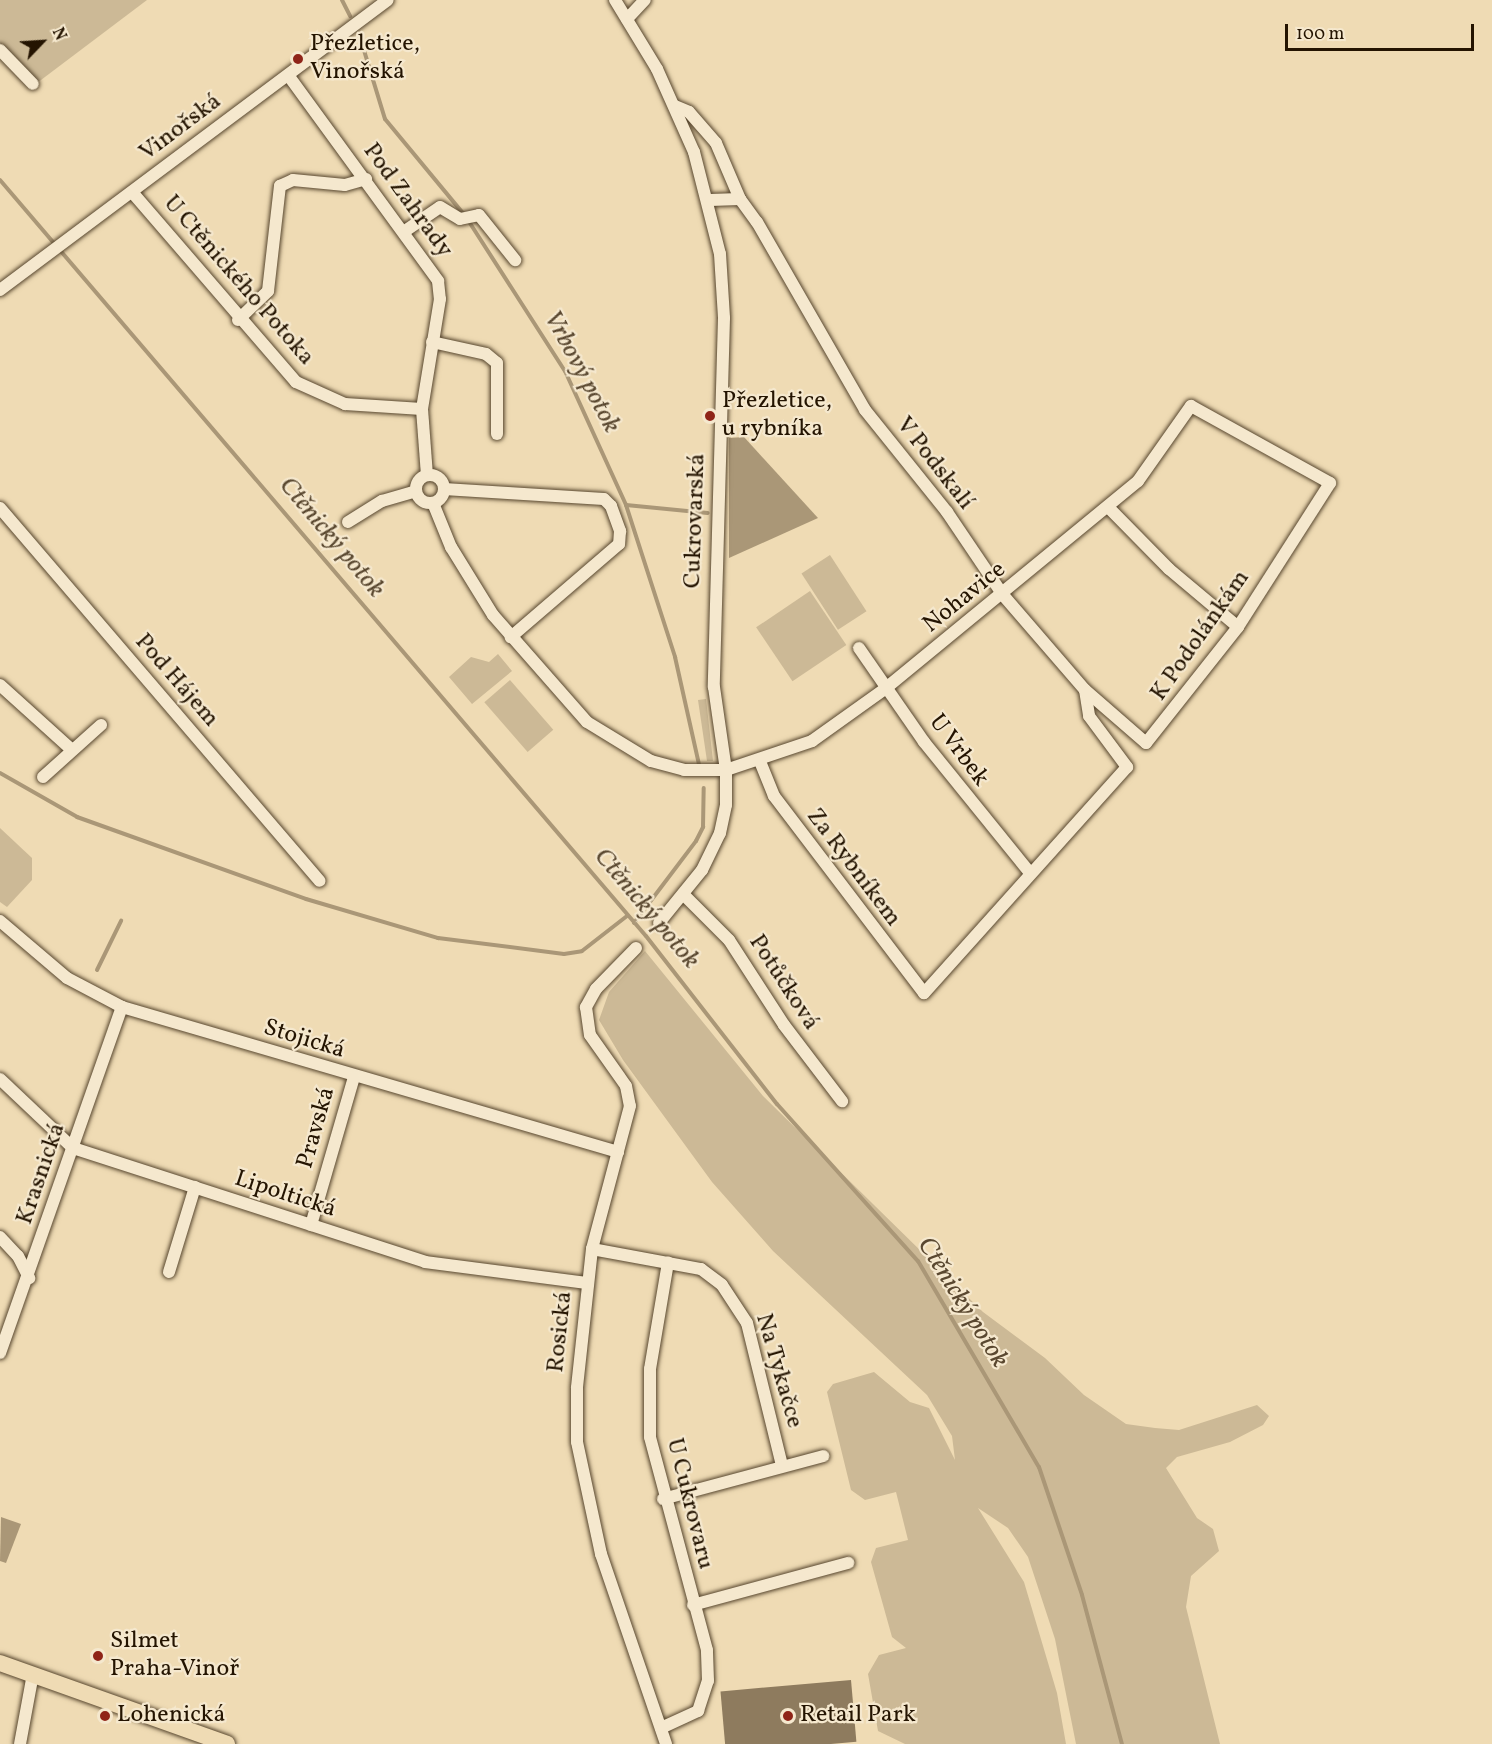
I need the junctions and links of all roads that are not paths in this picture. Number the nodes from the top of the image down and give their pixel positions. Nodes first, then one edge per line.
1 (388, 0) edge
2 (615, 0) edge
3 (645, 0) edge
4 (627, 19) junction
5 (0, 50) edge
6 (288, 75) junction
7 (33, 84) dead end
8 (675, 106) junction
9 (366, 179) junction
10 (132, 192) junction
11 (740, 199) junction
12 (710, 200) junction
13 (405, 231) junction
14 (515, 260) dead end
15 (0, 290) edge
16 (238, 320) junction
17 (432, 342) junction
18 (422, 409) junction
19 (497, 434) dead end
20 (427, 475) junction
21 (1330, 483) joint
22 (444, 489) junction
23 (416, 491) junction
24 (434, 503) junction
25 (1108, 507) junction
26 (0, 508) edge
27 (348, 522) dead end
28 (1003, 595) junction
29 (1238, 627) junction
30 (511, 637) junction
31 (859, 648) dead end
32 (0, 685) edge
33 (886, 688) junction
34 (1086, 690) junction
35 (101, 725) dead end
36 (72, 750) junction
37 (760, 762) junction
38 (726, 770) junction
39 (44, 777) dead end
40 (1030, 873) junction
41 (320, 881) dead end
42 (683, 894) junction
43 (0, 921) edge
44 (658, 923) dead end
45 (636, 948) dead end
46 (122, 1007) junction
47 (354, 1077) junction
48 (0, 1078) edge
49 (842, 1101) dead end
50 (73, 1148) junction
51 (618, 1152) junction
52 (195, 1187) junction
53 (311, 1225) junction
54 (0, 1237) edge
55 (592, 1249) junction
56 (668, 1263) junction
57 (169, 1272) dead end
58 (29, 1278) junction
59 (587, 1283) junction
60 (0, 1353) edge
61 (823, 1456) dead end
62 (782, 1466) junction
63 (663, 1499) junction
64 (848, 1563) dead end
65 (693, 1605) junction
66 (0, 1663) edge
67 (33, 1674) junction
68 (661, 1728) junction
69 (207, 1740) edge
70 (20, 1744) edge
71 (227, 1744) edge
72 (666, 1744) edge

1 - 6 street, Vinořská
2 - 4 street, Cukrovarská
3 - 4 street
4 - 8 street, Cukrovarská
5 - 7 street
6 - 9 street, Pod Zahrady
6 - 10 street, Vinořská
8 - 11 street, V Podskalí
8 - 12 street, Cukrovarská
9 - 13 street, Pod Zahrady
9 - 16 street
10 - 15 street, Vinořská
10 - 16 street, U Ctěnického Potoka
11 - 12 street
11 - 28 street, V Podskalí
12 - 38 street, Cukrovarská
13 - 14 street
13 - 17 street, Pod Zahrady
16 - 18 street, U Ctěnického Potoka
17 - 18 street, Pod Zahrady
17 - 19 street
18 - 20 street, Pod Zahrady
20 - 22 street
20 - 23 street
21 - 25 street, Nohavice
21 - 29 street, K Podolánkám
22 - 24 street
22 - 30 street
23 - 24 street
23 - 27 street
24 - 30 street
25 - 28 street, Nohavice
25 - 29 street
26 - 41 street, Pod Hájem
28 - 33 street, Nohavice
28 - 34 street, V Podskalí
29 - 34 street, K Podolánkám
30 - 38 street
31 - 33 street, U Vrbek
32 - 36 street
33 - 37 street, Nohavice
33 - 40 street, U Vrbek
34 - 40 street
35 - 36 street
36 - 39 street
37 - 38 street, Nohavice
37 - 40 street, Za Rybníkem
38 - 42 street, Cukrovarská
42 - 44 street, Cukrovarská
42 - 49 street, Potůčková
43 - 46 street, Stojická
45 - 51 street, Rosická
46 - 47 street, Stojická
46 - 50 street, Krasnická
47 - 51 street, Stojická
47 - 53 street, Pravská
48 - 50 street, Lipoltická
50 - 52 street, Lipoltická
50 - 58 street, Krasnická
51 - 55 street, Rosická
52 - 53 street, Lipoltická
52 - 57 street
53 - 59 street, Lipoltická
54 - 58 street
55 - 56 street, Na Tykačce
55 - 59 street, Rosická
56 - 62 street, Na Tykačce
56 - 63 street, U Cukrovaru
58 - 60 street, Krasnická
59 - 68 street, Rosická
61 - 62 street
62 - 63 street
63 - 65 street, U Cukrovaru
64 - 65 street
65 - 68 street, U Cukrovaru
66 - 67 main road
67 - 69 main road
67 - 70 street
68 - 72 street, Rosická
69 - 71 main road

